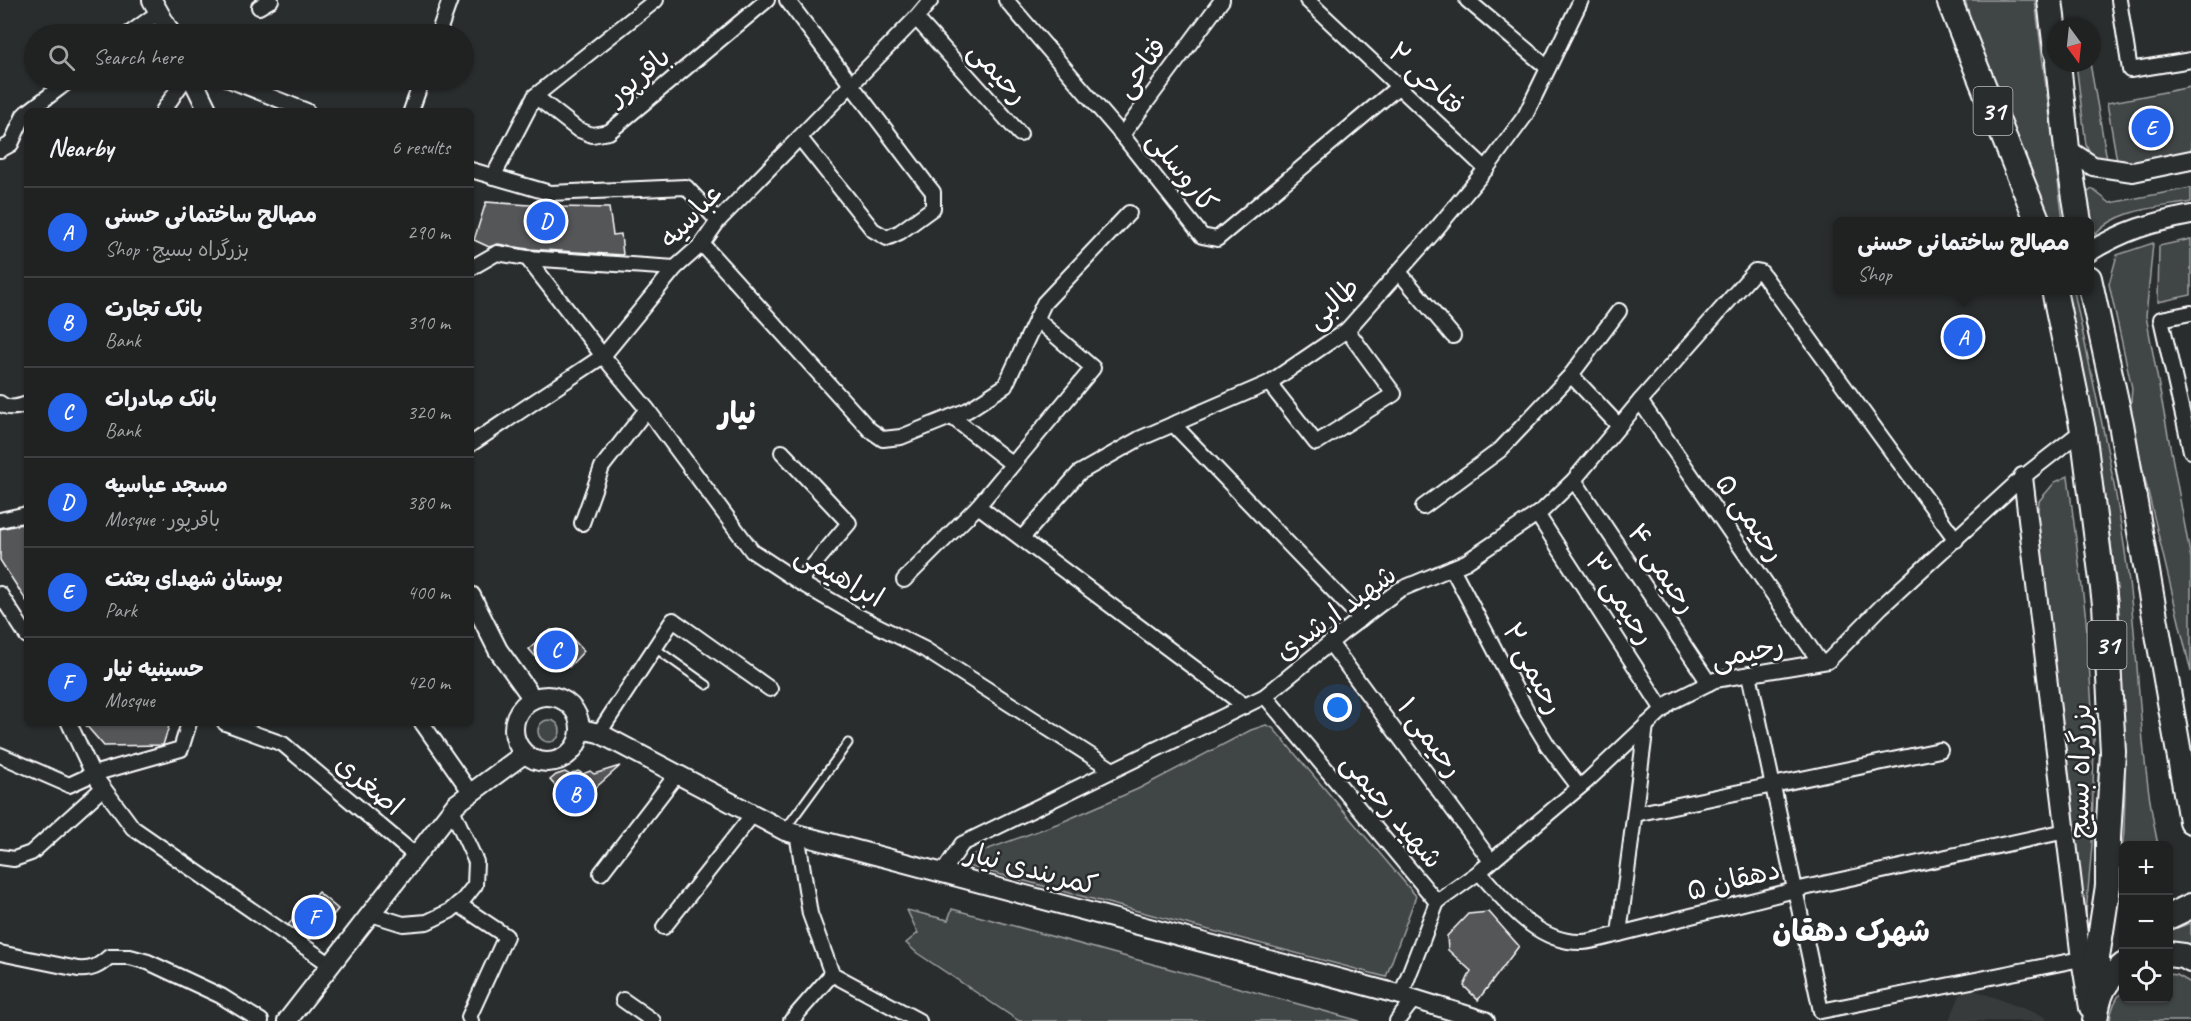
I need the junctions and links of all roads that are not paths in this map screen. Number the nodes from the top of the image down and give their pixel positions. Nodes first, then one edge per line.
1 (450, 0) edge
2 (656, 0) edge
3 (767, 0) edge
4 (787, 0) edge
5 (931, 0) edge
6 (1006, 0) edge
7 (1222, 0) edge
8 (1307, 0) edge
9 (1467, 0) edge
10 (1581, 0) edge
11 (1949, 0) edge
12 (2050, 0) edge
13 (2119, 0) edge
14 (156, 6) edge
15 (916, 18) junction
16 (2052, 18) edge
17 (139, 24) edge
18 (166, 24) edge
19 (442, 24) edge
20 (2191, 60) edge
21 (1548, 68) junction
22 (2059, 72) edge
23 (850, 85) junction
24 (1399, 87) junction
25 (57, 90) edge
26 (177, 90) edge
27 (198, 90) edge
28 (255, 90) edge
29 (418, 90) edge
30 (535, 96) junction
31 (33, 108) edge
32 (165, 108) edge
33 (207, 108) edge
34 (300, 108) edge
35 (412, 108) edge
36 (24, 115) edge
37 (1020, 134) dead end
38 (1122, 135) junction
39 (800, 138) junction
40 (2067, 149) junction
41 (0, 150) edge
42 (2191, 160) edge
43 (1486, 169) junction
44 (474, 171) edge
45 (493, 177) junction
46 (1129, 213) dead end
47 (2191, 215) edge
48 (2036, 217) edge
49 (2078, 217) edge
50 (718, 221) junction
51 (702, 244) junction
52 (2094, 249) edge
53 (527, 258) junction
54 (474, 266) edge
55 (675, 268) junction
56 (1399, 272) junction
57 (2055, 295) edge
58 (2093, 295) edge
59 (1619, 311) dead end
60 (2191, 313) edge
61 (1036, 319) junction
62 (1347, 330) junction
63 (1453, 336) dead end
64 (603, 356) junction
65 (1571, 375) junction
66 (1269, 383) junction
67 (1640, 401) junction
68 (0, 403) edge
69 (24, 405) edge
70 (647, 409) junction
71 (952, 417) junction
72 (1173, 424) junction
73 (1619, 426) junction
74 (2083, 430) junction
75 (474, 442) edge
76 (2190, 445) edge
77 (782, 452) dead end
78 (1012, 464) junction
79 (2023, 477) junction
80 (1574, 480) junction
81 (978, 506) junction
82 (1423, 507) dead end
83 (1537, 514) junction
84 (24, 515) edge
85 (0, 520) edge
86 (582, 523) dead end
87 (1022, 538) junction
88 (1956, 540) junction
89 (1452, 568) junction
90 (904, 580) dead end
91 (799, 582) junction
92 (0, 594) edge
93 (474, 602) edge
94 (1361, 619) junction
95 (24, 631) edge
96 (1330, 643) junction
97 (655, 648) junction
98 (1820, 662) junction
99 (1749, 674) junction
100 (1709, 683) junction
101 (707, 685) dead end
102 (770, 689) dead end
103 (1265, 696) junction
104 (533, 699) junction
105 (1245, 706) junction
106 (1663, 710) junction
107 (1646, 725) junction
108 (70, 726) edge
109 (188, 726) edge
110 (233, 726) edge
111 (424, 726) edge
112 (580, 729) junction
113 (599, 733) junction
114 (848, 743) dead end
115 (1940, 750) dead end
116 (0, 754) edge
117 (524, 754) junction
118 (1113, 770) junction
119 (93, 774) junction
120 (677, 774) junction
121 (1773, 786) junction
122 (1579, 787) junction
123 (103, 788) junction
124 (471, 793) junction
125 (452, 809) junction
126 (753, 814) junction
127 (1635, 814) junction
128 (2191, 820) edge
129 (2066, 831) junction
130 (791, 832) junction
131 (416, 856) junction
132 (0, 857) edge
133 (1491, 861) junction
134 (943, 872) junction
135 (1479, 872) junction
136 (601, 873) dead end
137 (2108, 886) junction
138 (1795, 890) junction
139 (2119, 899) edge
140 (1437, 902) junction
141 (458, 904) junction
142 (2191, 906) edge
143 (371, 914) junction
144 (2173, 915) edge
145 (664, 927) dead end
146 (1619, 934) junction
147 (2173, 955) edge
148 (2, 956) edge
149 (2081, 959) junction
150 (2191, 960) edge
151 (331, 964) junction
152 (2119, 969) edge
153 (832, 974) junction
154 (1407, 997) junction
155 (622, 1000) dead end
156 (2094, 1015) edge
157 (261, 1021) edge
158 (287, 1021) edge
159 (471, 1021) edge
160 (652, 1021) edge
161 (792, 1021) edge
162 (919, 1021) edge
163 (1396, 1021) edge
164 (1485, 1021) edge

1 - 19 street
2 - 30 street
3 - 30 street, باقرپور
4 - 23 street
5 - 15 street, عباسیه
6 - 38 street, کاروسلی
7 - 38 street, فتاحی
8 - 24 street, فتاحی ۲
9 - 21 street
10 - 21 street, طالبی
11 - 48 highway, 31
12 - 16 highway
13 - 20 street
14 - 17 street
14 - 18 main road
15 - 23 street, عباسیه
15 - 37 street, رحیمی
21 - 43 street, طالبی
22 - 40 highway
23 - 39 street, عباسیه
23 - 39 street
24 - 38 street, کاروسلی
24 - 43 street, فتاحی ۲
25 - 31 street
26 - 32 street
27 - 33 main road
28 - 34 street
29 - 35 street
30 - 45 street
36 - 41 street
39 - 50 street, عباسیه
40 - 42 main road
40 - 49 highway
43 - 56 street, طالبی
44 - 45 street
45 - 50 street
46 - 61 street
47 - 52 main road
50 - 51 street, عباسیه
51 - 55 street, عباسیه
51 - 71 street
53 - 54 street
53 - 55 street
53 - 64 street, ابراهیمی
55 - 64 street, عباسیه
56 - 62 street, طالبی
56 - 63 street
57 - 74 highway, بزرگراه بسیج / 31
58 - 128 highway, 31
59 - 65 street
60 - 76 street
61 - 71 street
61 - 78 street
62 - 66 street, طالبی
62 - 66 street
64 - 70 street, ابراهیمی
64 - 75 street, عباسیه
65 - 73 street
65 - 82 street
66 - 72 street, طالبی
67 - 73 street, شهید ارشدی
67 - 88 street, شهید ارشدی
67 - 98 street, رحیمی ۵
68 - 69 street
70 - 86 street
70 - 91 street, ابراهیمی
71 - 78 street
72 - 87 street, طالبی
72 - 94 street
73 - 80 street, شهید ارشدی
74 - 79 street, رحیمی
74 - 137 highway, بزرگراه بسیج / 31
77 - 91 street
78 - 81 street
79 - 88 street, رحیمی
79 - 129 main road
80 - 83 street, شهید ارشدی
80 - 100 street, رحیمی ۴
81 - 87 street
81 - 90 street
83 - 89 street, شهید ارشدی
83 - 106 street, رحیمی ۳
84 - 85 street
87 - 105 street
88 - 98 street, رحیمی
89 - 94 street, شهید ارشدی
89 - 122 street, رحیمی ۲
91 - 118 street, ابراهیمی
92 - 95 street
93 - 104 main road
94 - 96 street, شهید ارشدی
96 - 103 street, شهید ارشدی
96 - 133 street, رحیمی ۱
97 - 101 lane
97 - 102 street
97 - 113 street
98 - 99 street, رحیمی
99 - 100 street, رحیمی
99 - 121 street
100 - 106 street, رحیمی
103 - 105 street, شهید ارشدی
103 - 140 street, شهید رحیمی
104 - 112 main road
104 - 117 main road
105 - 118 street, شهید ارشدی
106 - 107 street, رحیمی
107 - 122 street, رحیمی
107 - 127 street
108 - 119 street
109 - 119 street
110 - 131 street, اصغری
111 - 124 street
112 - 113 main road, کمربندی نیار
112 - 117 main road
113 - 120 main road, کمربندی نیار
114 - 130 lane
115 - 121 street
116 - 119 street
117 - 124 main road
118 - 134 street, شهید ارشدی
119 - 123 street
120 - 126 main road, کمربندی نیار
120 - 136 street
121 - 127 street
121 - 138 street
122 - 133 street, رحیمی
123 - 132 street
123 - 151 street
124 - 125 main road
125 - 131 main road
125 - 141 street
126 - 130 main road, کمربندی نیار
126 - 145 street
127 - 146 street
129 - 138 street, دهقان ۵
129 - 149 main road
130 - 134 main road, کمربندی نیار
130 - 153 street
131 - 143 main road
133 - 135 street, رحیمی
134 - 154 main road, کمربندی نیار
135 - 140 street, رحیمی
135 - 146 street, دهقان ۵
137 - 139 highway
137 - 156 highway, بزرگراه بسیج / 31
138 - 146 street, دهقان ۵
138 - 149 street
140 - 154 street
141 - 143 street
141 - 159 street
142 - 144 highway
143 - 151 main road
147 - 150 highway
148 - 157 street
149 - 156 main road
151 - 158 main road
152 - 156 highway
153 - 161 street
153 - 162 street
154 - 163 street
154 - 164 main road, کمربندی نیار
155 - 160 street

